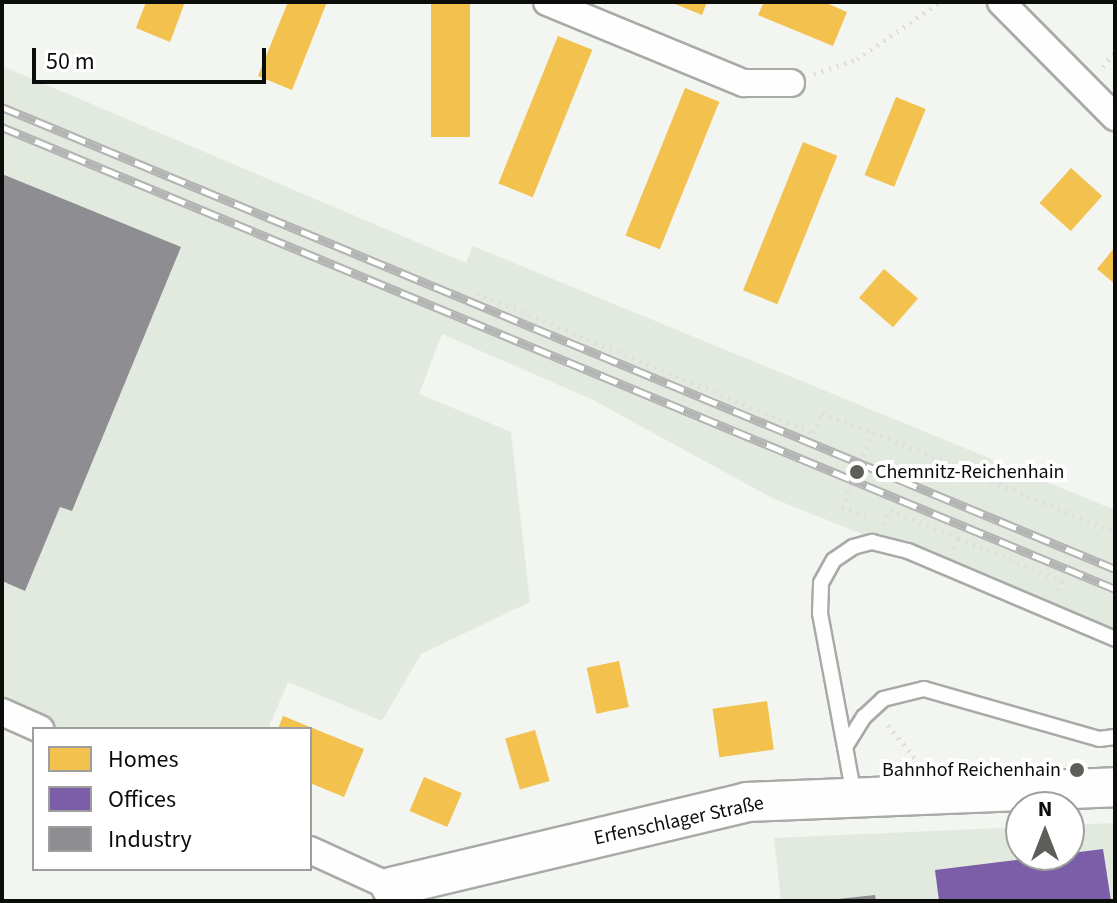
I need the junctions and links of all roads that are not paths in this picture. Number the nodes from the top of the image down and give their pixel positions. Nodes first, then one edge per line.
1 (547, 2) edge
2 (1001, 2) edge
3 (791, 83) road end
4 (1115, 117) edge
5 (1115, 639) edge
6 (2, 712) edge
7 (36, 727) edge
8 (1115, 737) edge
9 (845, 747) junction
10 (1115, 787) edge
11 (855, 798) junction
12 (312, 851) edge
13 (391, 887) joint

1 - 3 street
2 - 4 street
5 - 9 lane
6 - 7 street
8 - 9 lane
9 - 11 lane
10 - 11 main road, Erfenschlager Straße
11 - 13 main road, Erfenschlager Straße
12 - 13 street

